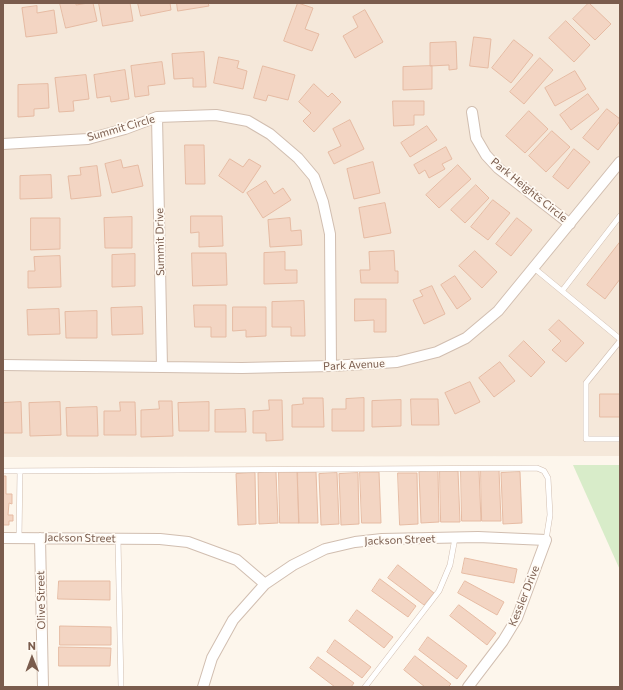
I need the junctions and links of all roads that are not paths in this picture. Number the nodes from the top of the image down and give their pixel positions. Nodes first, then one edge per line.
1 (472, 112) dead end
2 (157, 117) junction
3 (3, 144) edge
4 (618, 168) edge
5 (620, 216) edge
6 (570, 224) junction
7 (534, 268) junction
8 (562, 291) junction
9 (620, 340) edge
10 (3, 365) edge
11 (331, 366) junction
12 (162, 367) junction
13 (620, 439) edge
14 (3, 471) edge
15 (20, 471) junction
16 (3, 538) edge
17 (19, 538) junction
18 (40, 538) junction
19 (455, 538) junction
20 (118, 539) junction
21 (546, 540) junction
22 (265, 584) junction
23 (43, 687) edge
24 (121, 687) edge
25 (203, 687) edge
26 (365, 687) edge
27 (468, 687) edge

1 - 6 street, Park Heights Circle
2 - 3 street, Summit Circle
2 - 11 street, Summit Circle
2 - 12 street, Summit Drive
4 - 6 street, Park Avenue
5 - 8 lane
6 - 7 street, Park Avenue
7 - 8 lane
7 - 11 street, Park Avenue
8 - 9 lane
9 - 13 lane
10 - 12 street, Park Avenue
11 - 12 street, Park Avenue
14 - 15 lane
15 - 17 lane
15 - 21 lane
16 - 17 street, Jackson Street
17 - 18 street, Jackson Street
18 - 20 street, Jackson Street
18 - 23 street, Olive Street
19 - 21 street, Jackson Street
19 - 22 street, Jackson Street
19 - 26 lane
20 - 22 street, Jackson Street
20 - 24 lane
21 - 27 street, Kessler Drive
22 - 25 street, Jackson Street

